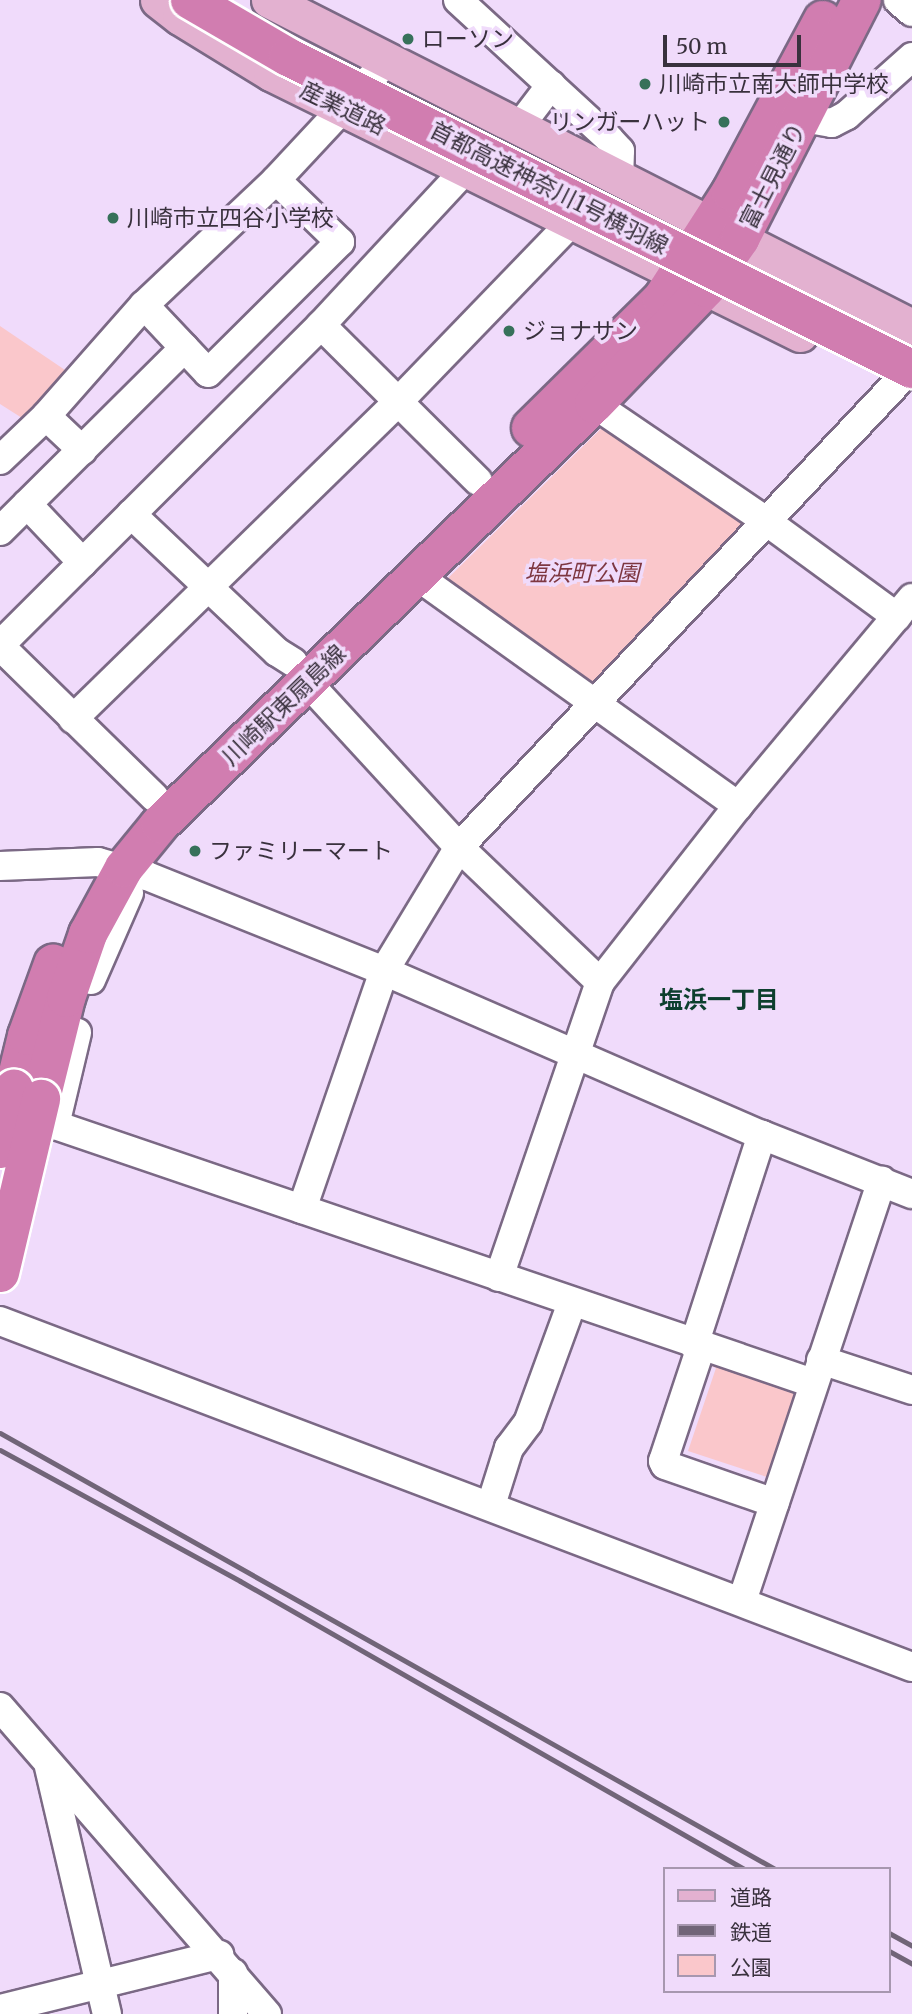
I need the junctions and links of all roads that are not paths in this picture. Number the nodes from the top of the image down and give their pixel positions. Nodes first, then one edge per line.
1 (159, 0) edge
2 (190, 0) edge
3 (233, 0) edge
4 (458, 0) edge
5 (835, 0) edge
6 (862, 0) edge
7 (898, 0) edge
8 (289, 4) edge
9 (912, 12) edge
10 (912, 57) edge
11 (387, 61) junction
12 (551, 85) junction
13 (341, 107) junction
14 (803, 118) junction
15 (519, 127) junction
16 (466, 169) junction
17 (619, 176) junction
18 (276, 180) junction
19 (571, 223) junction
20 (726, 231) junction
21 (692, 281) junction
22 (283, 300) junction
23 (144, 304) junction
24 (912, 327) edge
25 (318, 328) junction
26 (912, 345) edge
27 (184, 348) junction
28 (907, 380) edge
29 (398, 402) junction
30 (594, 404) junction
31 (46, 415) junction
32 (82, 450) junction
33 (0, 460) edge
34 (478, 481) junction
35 (27, 505) junction
36 (131, 514) junction
37 (766, 521) junction
38 (0, 531) edge
39 (83, 563) junction
40 (417, 576) junction
41 (209, 586) junction
42 (904, 607) edge
43 (0, 646) edge
44 (300, 672) junction
45 (594, 704) junction
46 (73, 719) junction
47 (154, 797) junction
48 (738, 806) junction
49 (459, 847) junction
50 (111, 865) junction
51 (0, 866) edge
52 (384, 971) junction
53 (600, 982) junction
54 (577, 1047) junction
55 (27, 1106) edge
56 (762, 1135) junction
57 (0, 1149) edge
58 (882, 1181) junction
59 (912, 1194) edge
60 (302, 1209) junction
61 (0, 1273) edge
62 (499, 1277) junction
63 (572, 1303) junction
64 (0, 1321) edge
65 (698, 1346) junction
66 (817, 1372) junction
67 (912, 1390) edge
68 (775, 1503) junction
69 (491, 1505) junction
70 (742, 1601) junction
71 (912, 1667) edge
72 (0, 1707) edge
73 (47, 1761) junction
74 (226, 1964) junction
75 (100, 1984) junction
76 (0, 2009) edge
77 (107, 2014) edge
78 (233, 2014) edge
79 (267, 2014) edge

1 - 13 main road, 産業道路
2 - 28 highway, 首都高速神奈川1号横羽線, bridge
3 - 26 highway, 首都高速神奈川1号横羽線
4 - 12 street
5 - 20 highway, 富士見通り
6 - 14 highway, 富士見通り
7 - 9 street
8 - 11 main road
10 - 14 street
11 - 13 street
11 - 15 main road
12 - 15 street
12 - 17 street
13 - 16 main road, 産業道路
13 - 18 street
14 - 20 highway, 富士見通り
15 - 17 main road
16 - 19 main road, 産業道路
16 - 25 street
17 - 20 main road
18 - 22 street
18 - 23 street
19 - 21 main road, 産業道路
19 - 29 street
20 - 21 highway, 川崎駅東扇島線
20 - 24 main road
21 - 28 main road, 産業道路
21 - 30 highway, 川崎駅東扇島線
21 - 34 highway, 川崎駅東扇島線
22 - 25 street
22 - 27 street
23 - 27 street
23 - 31 street
25 - 29 street
25 - 36 street
27 - 32 street
28 - 37 street
29 - 34 street
29 - 41 street
30 - 37 street
30 - 40 highway, 川崎駅東扇島線
31 - 32 street
31 - 33 street
32 - 35 street
34 - 44 highway, 川崎駅東扇島線
35 - 38 street
35 - 39 street
36 - 39 street
36 - 41 street
37 - 42 street
37 - 45 street
39 - 43 street
40 - 44 highway, 川崎駅東扇島線
40 - 45 street
41 - 44 street
41 - 46 street
42 - 48 street
43 - 46 street
44 - 47 highway, 川崎駅東扇島線
44 - 49 street
44 - 50 highway, 川崎駅東扇島線
45 - 48 street
45 - 49 street
46 - 47 street
47 - 50 highway, 川崎駅東扇島線
48 - 53 street
49 - 52 street
49 - 53 street
50 - 51 street
50 - 52 street
50 - 55 highway, 川崎駅東扇島線
50 - 55 street
52 - 54 street
52 - 60 street
53 - 54 street
54 - 56 street
54 - 62 street
55 - 57 highway, 川崎駅東扇島線, bridge
55 - 60 street
55 - 61 highway, 川崎駅東扇島線, bridge
56 - 58 street
56 - 65 street
58 - 59 street
58 - 66 street
60 - 62 street
62 - 63 street
63 - 65 street
63 - 69 street
64 - 69 street
65 - 66 street
65 - 68 street
66 - 67 street
66 - 68 street
68 - 70 street
69 - 70 street
70 - 71 street
72 - 73 street
73 - 74 street
73 - 75 street
74 - 75 street
74 - 78 street
74 - 79 street
75 - 76 street
75 - 77 street

